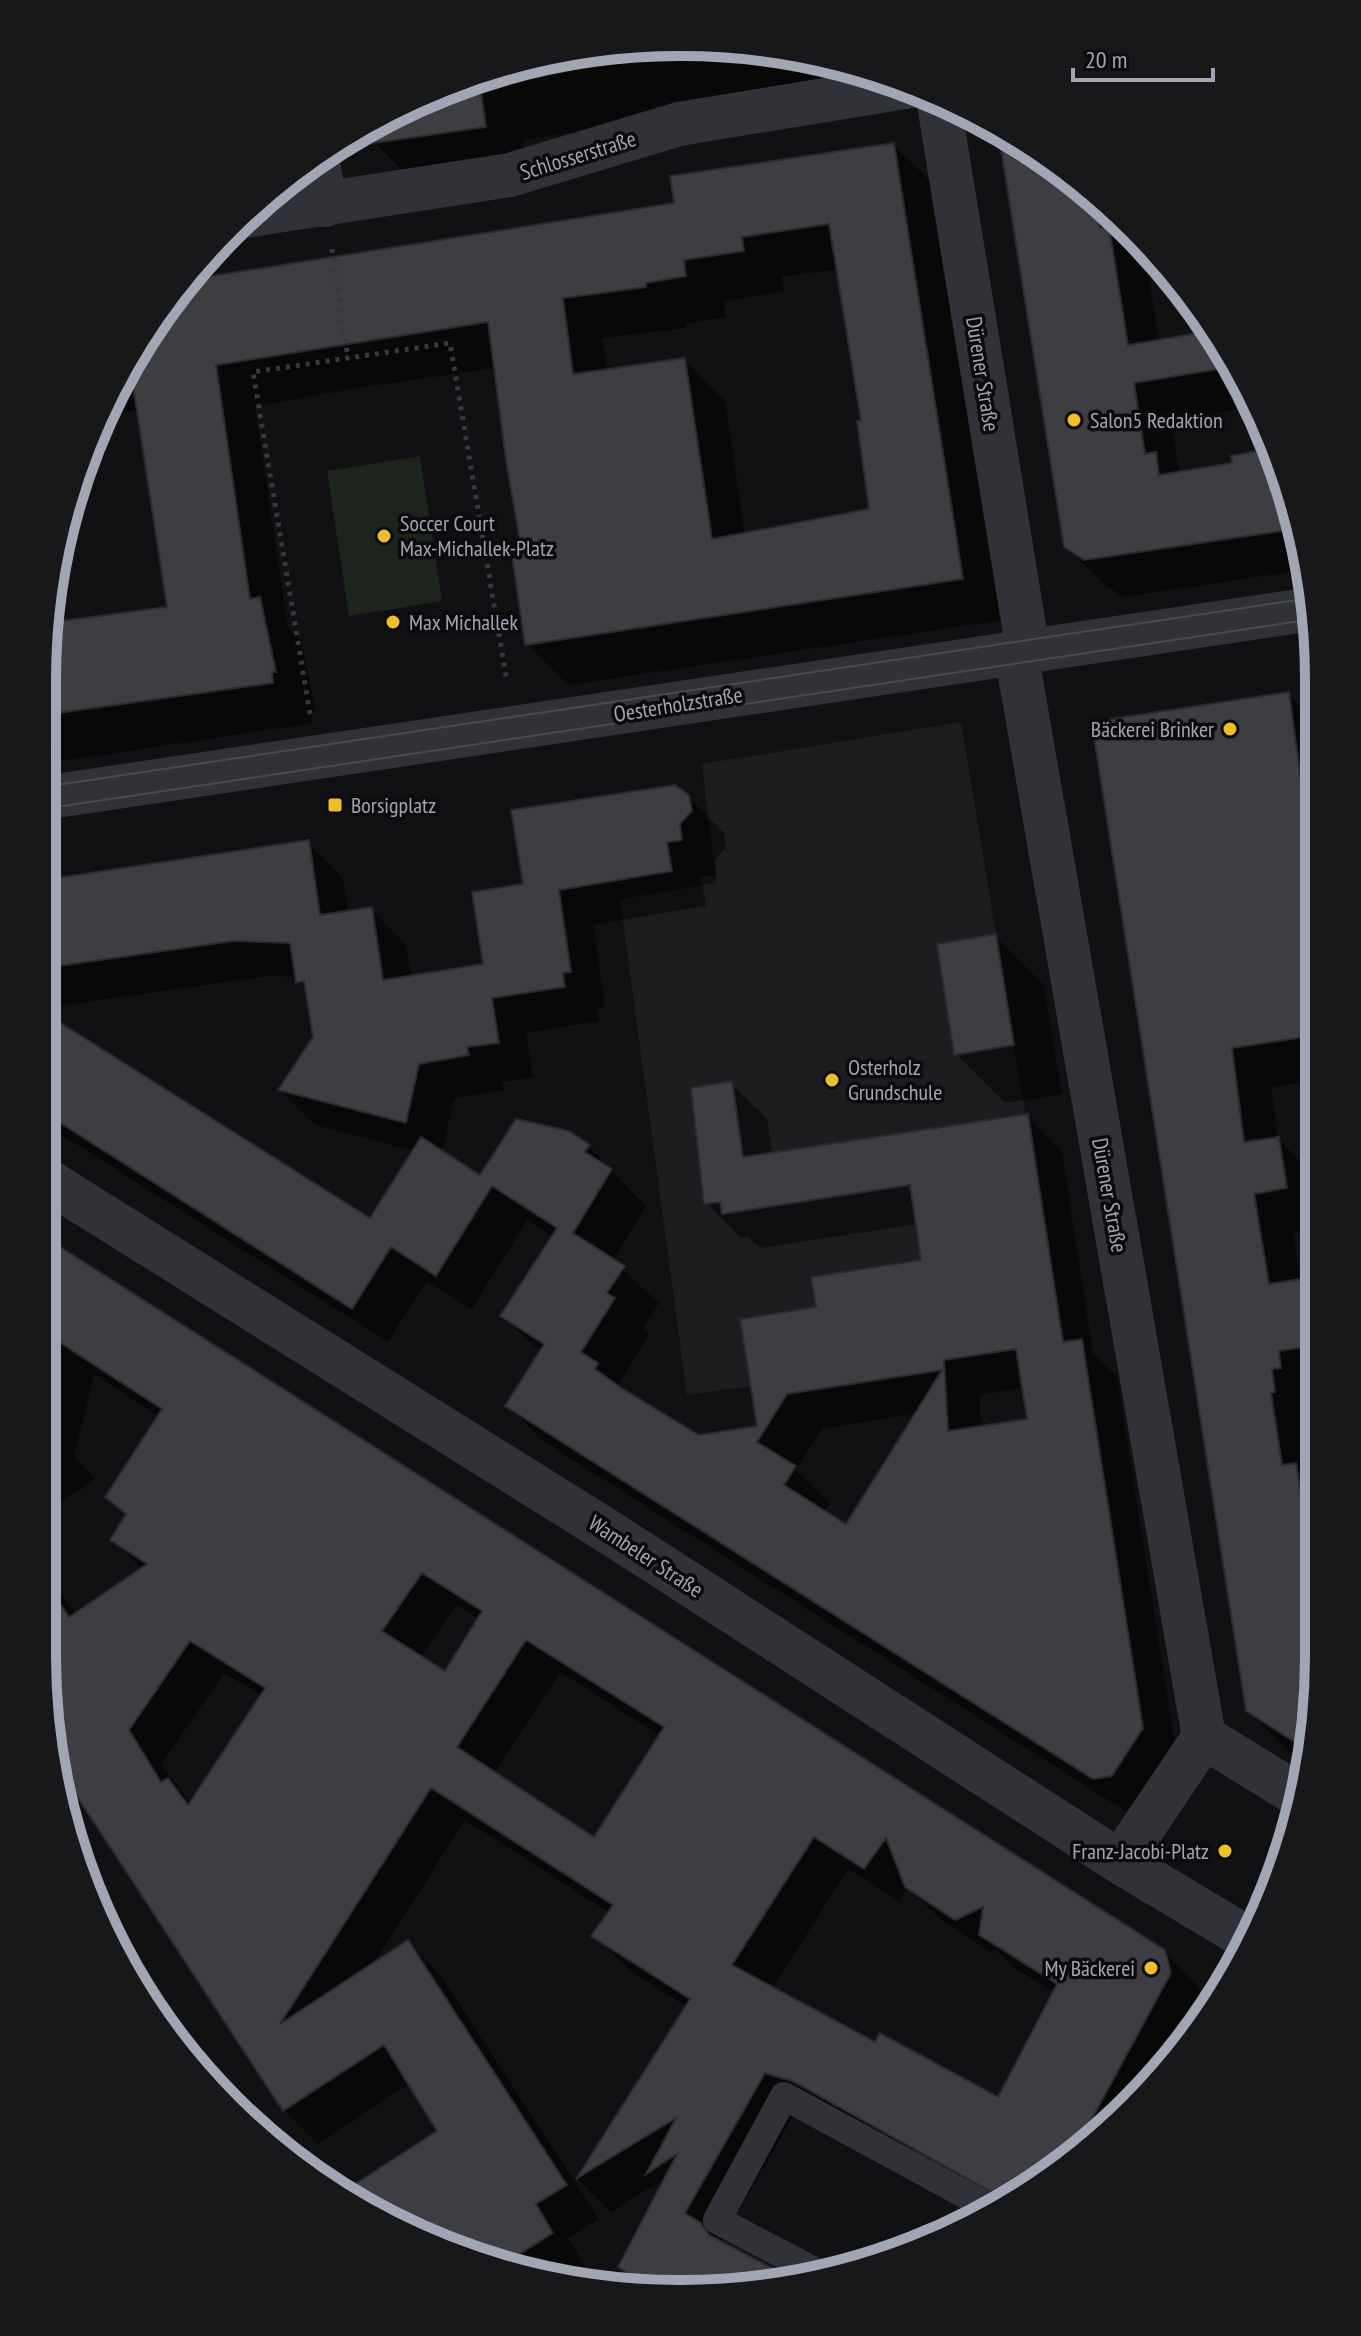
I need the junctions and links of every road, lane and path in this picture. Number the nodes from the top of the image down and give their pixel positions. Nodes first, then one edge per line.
1 (884, 90) edge
2 (940, 113) edge
3 (319, 171) edge
4 (325, 205) junction
5 (267, 213) edge
6 (348, 359) junction
7 (1301, 611) edge
8 (1022, 652) junction
9 (515, 730) junction
10 (318, 758) junction
11 (56, 796) edge
12 (56, 1186) edge
13 (1204, 1737) junction
14 (1290, 1790) edge
15 (1120, 1862) junction
16 (1240, 1934) edge
17 (981, 2203) edge
18 (806, 2267) edge

1 - 4 street, Schlosserstraße
2 - 8 street, Dürener Straße
3 - 4 street
4 - 5 street, Schlosserstraße
4 - 6 path
6 - 9 path
6 - 10 path
7 - 8 street, Oesterholzstraße
8 - 9 street, Oesterholzstraße
8 - 13 street, Dürener Straße
9 - 10 street, Oesterholzstraße
10 - 11 street, Oesterholzstraße
12 - 15 street, Wambeler Straße
13 - 14 street
13 - 15 street
15 - 16 street, Wambeler Straße
17 - 18 lane

